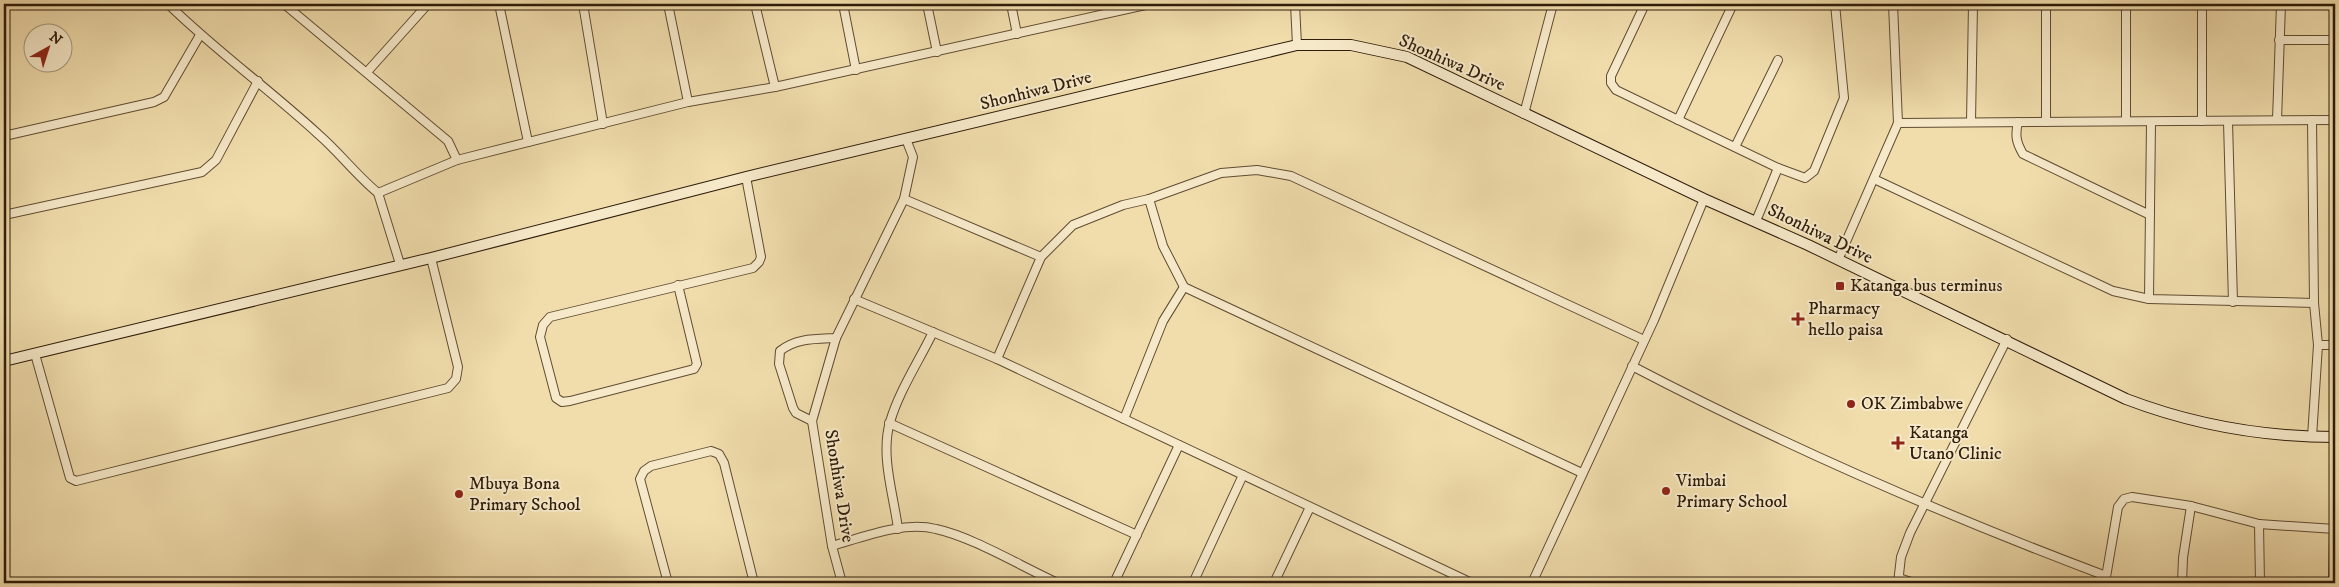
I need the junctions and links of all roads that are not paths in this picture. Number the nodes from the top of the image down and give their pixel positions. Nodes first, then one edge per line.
1 (168, 4) edge
2 (284, 4) edge
3 (499, 4) edge
4 (583, 4) edge
5 (668, 4) edge
6 (756, 4) edge
7 (843, 4) edge
8 (927, 4) edge
9 (1011, 4) edge
10 (1099, 4) edge
11 (1150, 4) edge
12 (1295, 4) edge
13 (1553, 4) edge
14 (1645, 4) edge
15 (1733, 4) edge
16 (1834, 4) edge
17 (1893, 4) edge
18 (1972, 4) edge
19 (2046, 4) edge
20 (2126, 4) edge
21 (2202, 4) edge
22 (2281, 4) edge
23 (427, 5) dead end
24 (1102, 14) junction
25 (1016, 34) junction
26 (200, 35) junction
27 (2280, 40) junction
28 (2335, 40) edge
29 (1297, 45) junction
30 (937, 52) junction
31 (1778, 60) dead end
32 (856, 70) junction
33 (367, 72) junction
34 (258, 81) junction
35 (775, 87) junction
36 (688, 102) junction
37 (1524, 114) junction
38 (1678, 120) junction
39 (2277, 120) junction
40 (2312, 120) junction
41 (2335, 120) edge
42 (2126, 121) junction
43 (2202, 121) junction
44 (1971, 122) junction
45 (2018, 122) junction
46 (2046, 122) junction
47 (2151, 122) junction
48 (2228, 122) junction
49 (1898, 123) junction
50 (603, 124) junction
51 (4, 136) edge
52 (906, 139) junction
53 (528, 142) junction
54 (1735, 147) junction
55 (457, 160) junction
56 (1778, 168) junction
57 (746, 177) junction
58 (1874, 179) junction
59 (378, 193) junction
60 (904, 198) junction
61 (1149, 199) junction
62 (1704, 199) junction
63 (4, 215) edge
64 (2150, 215) junction
65 (1756, 221) junction
66 (1041, 257) junction
67 (431, 258) junction
68 (1838, 260) junction
69 (400, 264) junction
70 (678, 285) junction
71 (1184, 287) junction
72 (854, 299) junction
73 (2149, 299) junction
74 (2233, 302) junction
75 (2314, 303) junction
76 (933, 332) junction
77 (836, 338) junction
78 (2006, 339) junction
79 (1644, 340) junction
80 (2318, 345) junction
81 (2335, 345) edge
82 (35, 354) junction
83 (997, 359) junction
84 (4, 361) edge
85 (1632, 366) junction
86 (1124, 419) junction
87 (812, 421) junction
88 (889, 423) junction
89 (2312, 437) junction
90 (2335, 437) edge
91 (1179, 445) junction
92 (1582, 473) junction
93 (1243, 475) junction
94 (1925, 505) junction
95 (2191, 506) junction
96 (1310, 507) junction
97 (2259, 524) junction
98 (898, 529) junction
99 (2335, 529) edge
100 (1137, 536) junction
101 (832, 546) junction
102 (2105, 580) edge
103 (1898, 581) edge
104 (668, 583) edge
105 (754, 583) edge
106 (842, 583) edge
107 (1058, 583) edge
108 (1114, 583) edge
109 (1193, 583) edge
110 (1274, 583) edge
111 (1472, 583) edge
112 (1532, 583) edge
113 (1914, 583) edge
114 (2182, 583) edge
115 (2260, 583) edge
116 (2333, 583) edge

1 - 26 street
2 - 33 street
3 - 53 street
4 - 50 street
5 - 36 street
6 - 35 street
7 - 32 street
8 - 30 street
9 - 25 street
10 - 24 street
11 - 24 street
12 - 29 street
13 - 37 street
14 - 38 street
15 - 38 street
16 - 56 street
17 - 49 street
18 - 44 street
19 - 46 street
20 - 42 street
21 - 43 street
22 - 27 street
23 - 33 street
24 - 25 street
25 - 30 street
26 - 34 street
26 - 51 street
27 - 28 street
27 - 39 street
29 - 37 street, Shonhiwa Drive
29 - 52 street, Shonhiwa Drive
30 - 32 street
31 - 54 street
32 - 35 street
33 - 55 street
34 - 59 street
34 - 63 street
35 - 36 street
36 - 50 street
37 - 62 street, Shonhiwa Drive
38 - 54 street
39 - 40 street
39 - 48 street
40 - 41 street
40 - 75 street
42 - 46 street
42 - 47 street
43 - 47 street
43 - 48 street
44 - 45 street
44 - 49 street
45 - 46 street
45 - 64 street
47 - 64 street
48 - 74 street
49 - 58 street
50 - 53 street
52 - 57 street
52 - 60 street, Shonhiwa Drive
53 - 55 street
54 - 56 street
55 - 59 street
56 - 65 street
57 - 67 street
57 - 70 street
58 - 68 street
58 - 73 street
59 - 69 street
60 - 66 street
60 - 72 street, Shonhiwa Drive
61 - 66 street
61 - 71 street
61 - 79 street
62 - 65 street, Shonhiwa Drive
62 - 79 street
64 - 73 street
65 - 68 street, Shonhiwa Drive
66 - 83 street
67 - 69 street
67 - 82 street
68 - 78 street, Shonhiwa Drive
69 - 82 street
70 - 70 street
71 - 86 street
71 - 92 street
72 - 76 street
72 - 77 street, Shonhiwa Drive
73 - 74 street
74 - 75 street
75 - 80 street
76 - 83 street
76 - 88 street
77 - 87 street, Shonhiwa Drive
77 - 87 street
78 - 89 street, Shonhiwa Drive
78 - 94 street
79 - 85 street
80 - 81 street
80 - 89 street
82 - 84 street
83 - 86 street
85 - 92 street
85 - 94 street
86 - 91 street
87 - 101 street, Shonhiwa Drive
88 - 98 street
88 - 100 street
89 - 90 street, Shonhiwa Drive
91 - 93 street
91 - 100 street
92 - 112 street
93 - 96 street
93 - 109 street
94 - 102 street
94 - 103 street
95 - 97 street
95 - 102 street
95 - 114 street
96 - 110 street
96 - 111 street
97 - 99 street
97 - 115 street
98 - 101 street
98 - 107 street
99 - 116 street
100 - 108 street
101 - 106 street, Shonhiwa Drive
103 - 113 street
104 - 105 street

